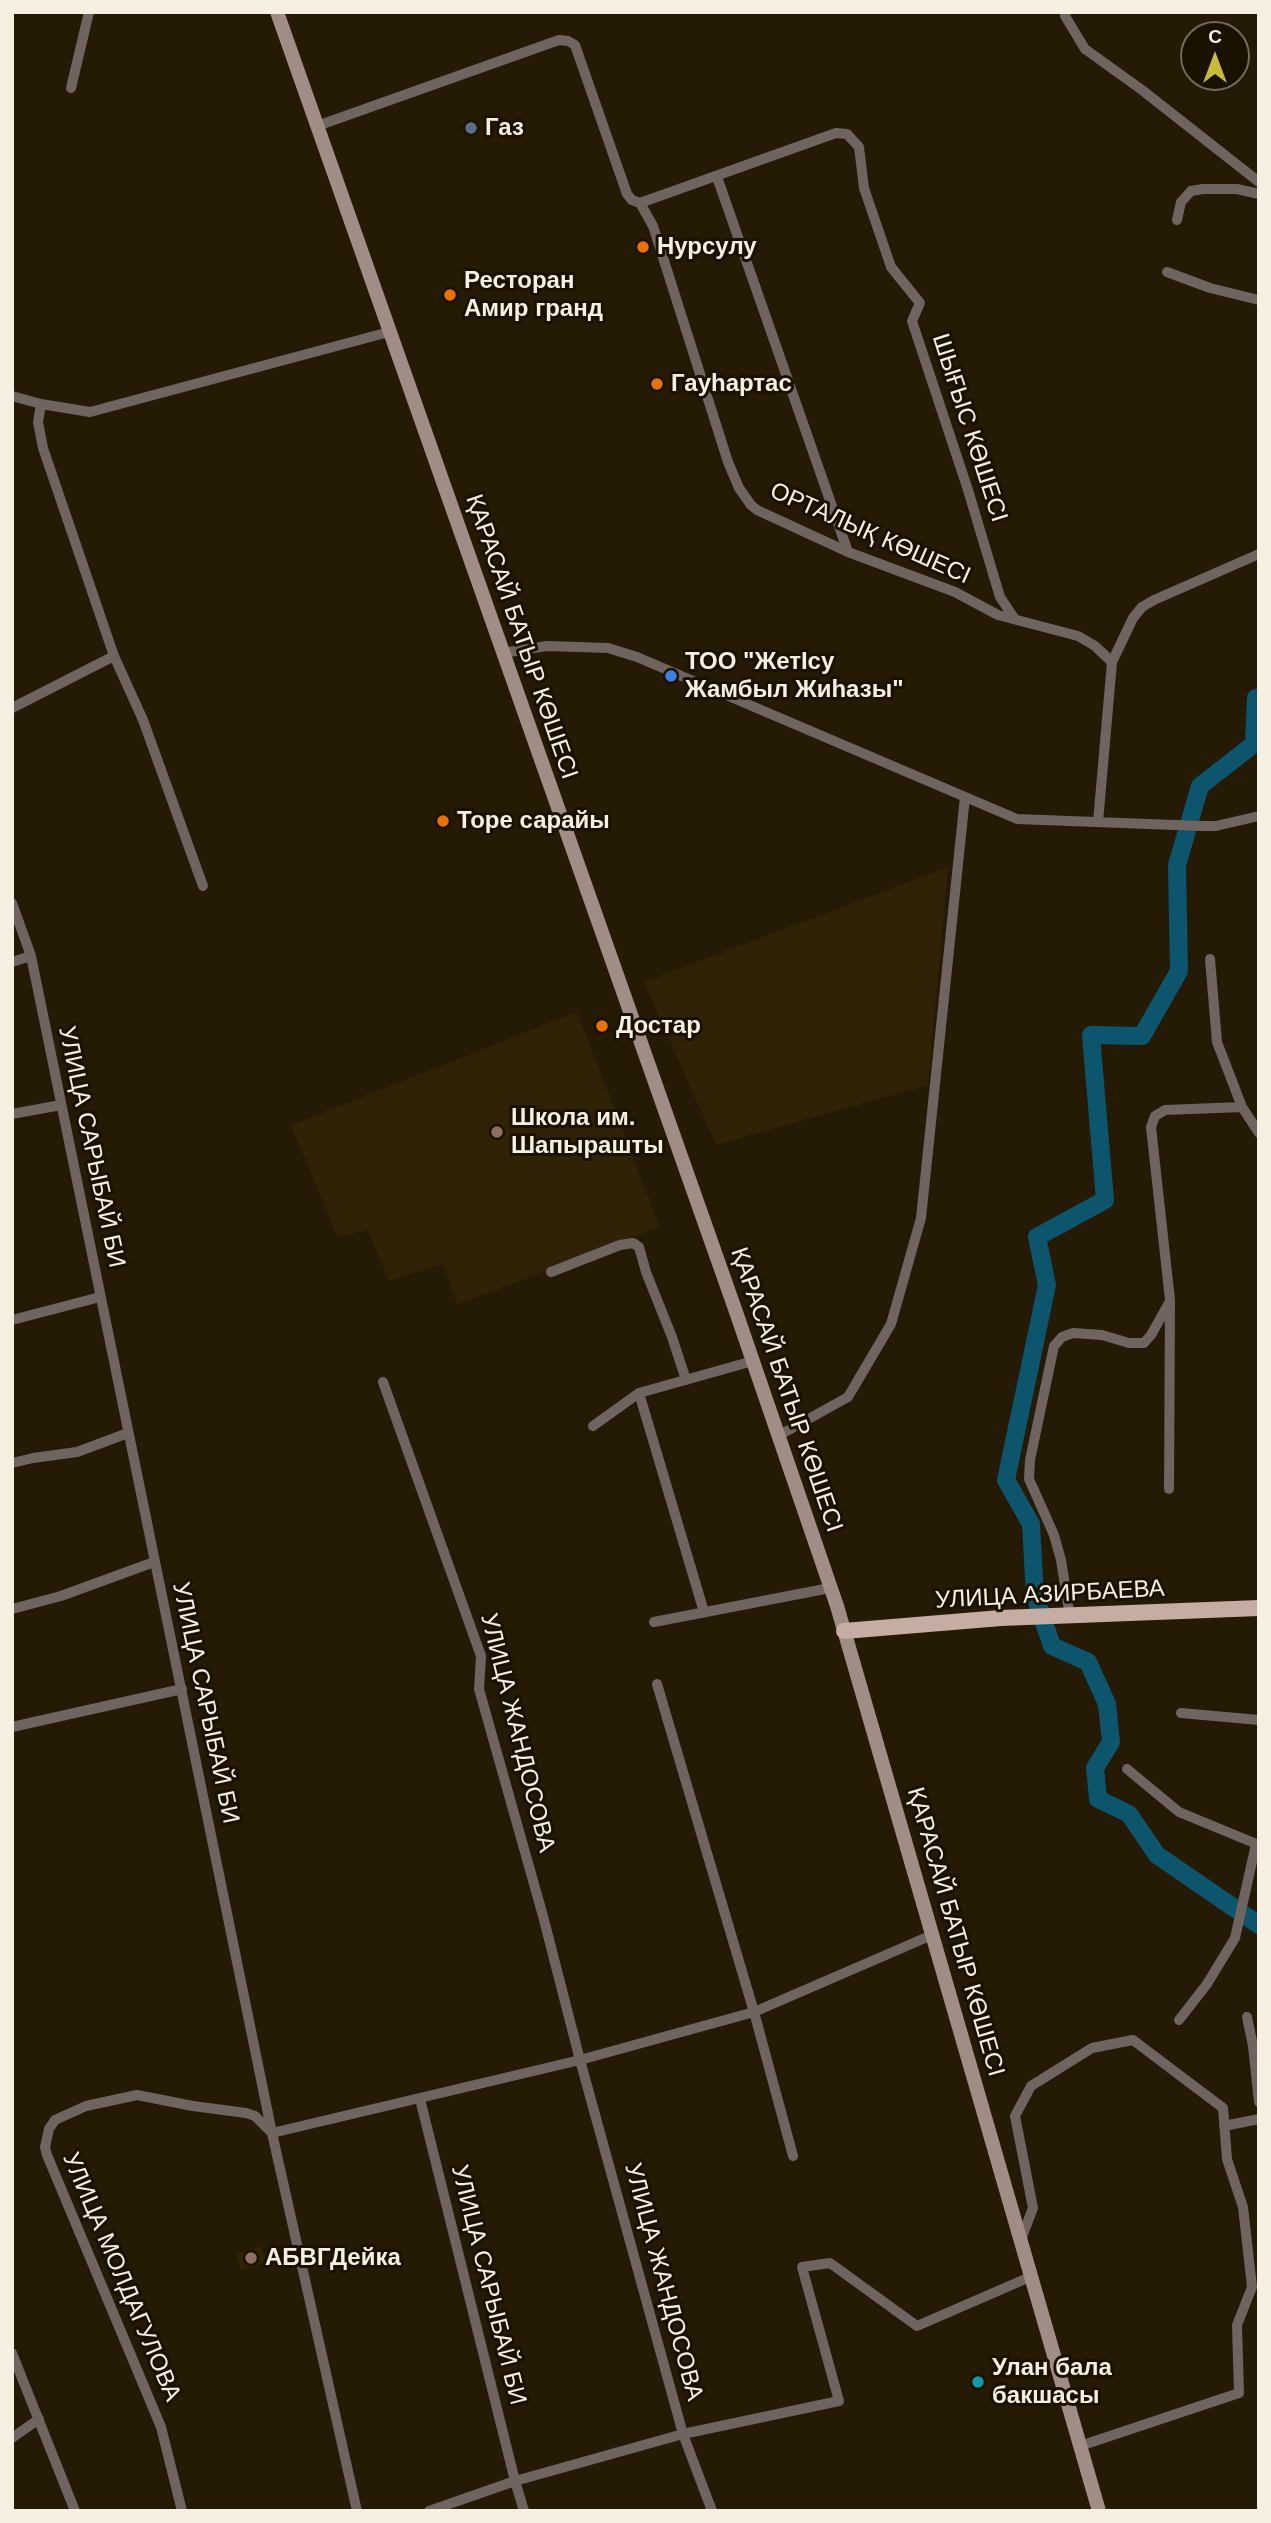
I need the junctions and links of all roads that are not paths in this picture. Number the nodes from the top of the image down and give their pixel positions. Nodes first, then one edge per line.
1 (89, 12) edge
2 (276, 12) edge
3 (1066, 12) edge
4 (71, 88) dead end
5 (317, 126) junction
6 (717, 177) junction
7 (1259, 182) edge
8 (1259, 194) edge
9 (640, 203) junction
10 (1177, 220) dead end
11 (1167, 272) dead end
12 (1259, 300) edge
13 (389, 332) junction
14 (12, 396) edge
15 (41, 404) junction
16 (848, 552) junction
17 (1259, 554) edge
18 (1014, 618) junction
19 (503, 653) junction
20 (114, 656) junction
21 (1112, 662) junction
22 (12, 708) edge
23 (965, 797) junction
24 (1259, 816) edge
25 (1098, 822) junction
26 (203, 886) dead end
27 (12, 903) edge
28 (31, 956) junction
29 (1210, 959) dead end
30 (12, 962) edge
31 (61, 1105) junction
32 (1242, 1107) junction
33 (12, 1114) edge
34 (1259, 1133) edge
35 (551, 1272) dead end
36 (100, 1297) junction
37 (1170, 1300) junction
38 (12, 1320) edge
39 (753, 1361) junction
40 (686, 1380) junction
41 (383, 1382) dead end
42 (639, 1393) junction
43 (593, 1426) dead end
44 (128, 1433) junction
45 (778, 1436) junction
46 (12, 1463) edge
47 (1169, 1489) dead end
48 (154, 1562) junction
49 (831, 1588) junction
50 (1259, 1608) edge
51 (12, 1609) edge
52 (704, 1612) junction
53 (1065, 1617) junction
54 (654, 1622) dead end
55 (844, 1632) junction
56 (657, 1684) dead end
57 (182, 1689) junction
58 (1181, 1713) dead end
59 (1259, 1720) edge
60 (12, 1727) edge
61 (1127, 1769) dead end
62 (1257, 1845) edge
63 (932, 1935) junction
64 (754, 2012) junction
65 (1247, 2017) dead end
66 (1178, 2020) dead end
67 (580, 2060) junction
68 (420, 2099) junction
69 (1259, 2102) edge
70 (1259, 2119) edge
71 (1224, 2126) junction
72 (272, 2133) junction
73 (793, 2156) dead end
74 (1020, 2242) junction
75 (1030, 2277) junction
76 (12, 2353) edge
77 (39, 2419) junction
78 (683, 2434) junction
79 (12, 2438) edge
80 (1080, 2446) junction
81 (515, 2481) junction
82 (75, 2511) edge
83 (181, 2511) edge
84 (357, 2511) edge
85 (429, 2511) edge
86 (524, 2511) edge
87 (712, 2511) edge
88 (1099, 2511) edge

1 - 4 street
2 - 5 main road, ҚАРАСАЙ БАТЫР КӨШЕСІ
3 - 7 street
5 - 9 street, ОРТАЛЫҚ КӨШЕСІ
5 - 13 main road, ҚАРАСАЙ БАТЫР КӨШЕСІ
6 - 9 street
6 - 16 street
6 - 18 street, ШЫҒЫС КӨШЕСІ
8 - 10 street
9 - 16 street, ОРТАЛЫҚ КӨШЕСІ
11 - 12 street
13 - 15 street
13 - 19 main road, ҚАРАСАЙ БАТЫР КӨШЕСІ
14 - 15 street
15 - 20 street
16 - 18 street, ОРТАЛЫҚ КӨШЕСІ
17 - 21 street
18 - 21 street, ОРТАЛЫҚ КӨШЕСІ
19 - 23 street
19 - 39 main road, ҚАРАСАЙ БАТЫР КӨШЕСІ
20 - 22 street
20 - 26 street
21 - 25 street
23 - 25 street
23 - 45 street
24 - 25 street
27 - 28 street, УЛИЦА САРЫБАЙ БИ
28 - 30 street
28 - 31 street, УЛИЦА САРЫБАЙ БИ
29 - 32 street
31 - 33 street
31 - 36 street, УЛИЦА САРЫБАЙ БИ
32 - 34 street
32 - 37 street
35 - 40 street
36 - 38 street
36 - 44 street, УЛИЦА САРЫБАЙ БИ
37 - 47 street
37 - 53 street
39 - 40 street
39 - 45 main road, ҚАРАСАЙ БАТЫР КӨШЕСІ
40 - 42 street
41 - 67 street, УЛИЦА ЖАНДОСОВА
42 - 43 street
42 - 52 street
44 - 46 street
44 - 48 street, УЛИЦА САРЫБАЙ БИ
45 - 49 main road, ҚАРАСАЙ БАТЫР КӨШЕСІ
48 - 51 street
48 - 57 street, УЛИЦА САРЫБАЙ БИ
49 - 52 street
49 - 55 main road, ҚАРАСАЙ БАТЫР КӨШЕСІ
50 - 53 main road, УЛИЦА АЗИРБАЕВА
52 - 54 street
53 - 55 main road, УЛИЦА АЗИРБАЕВА
55 - 63 main road, ҚАРАСАЙ БАТЫР КӨШЕСІ
56 - 64 street
57 - 60 street
57 - 72 street, УЛИЦА САРЫБАЙ БИ
58 - 59 street
61 - 62 street
62 - 66 street
63 - 64 street
63 - 74 main road, ҚАРАСАЙ БАТЫР КӨШЕСІ
64 - 67 street
64 - 73 street
65 - 69 street
67 - 68 street
67 - 78 street, УЛИЦА ЖАНДОСОВА
68 - 72 street
68 - 81 street, УЛИЦА САРЫБАЙ БИ
70 - 71 street
71 - 74 street
71 - 80 street
72 - 83 street, УЛИЦА МОЛДАГУЛОВА
72 - 84 street, УЛИЦА САРЫБАЙ БИ
74 - 75 main road, ҚАРАСАЙ БАТЫР КӨШЕСІ
75 - 78 street, УЛИЦА ЖАНДОСОВА
75 - 80 main road, ҚАРАСАЙ БАТЫР КӨШЕСІ
76 - 77 street
77 - 79 street
77 - 82 street
78 - 81 street
78 - 87 street, УЛИЦА ЖАНДОСОВА
80 - 88 main road, ҚАРАСАЙ БАТЫР КӨШЕСІ
81 - 85 street
81 - 86 street

